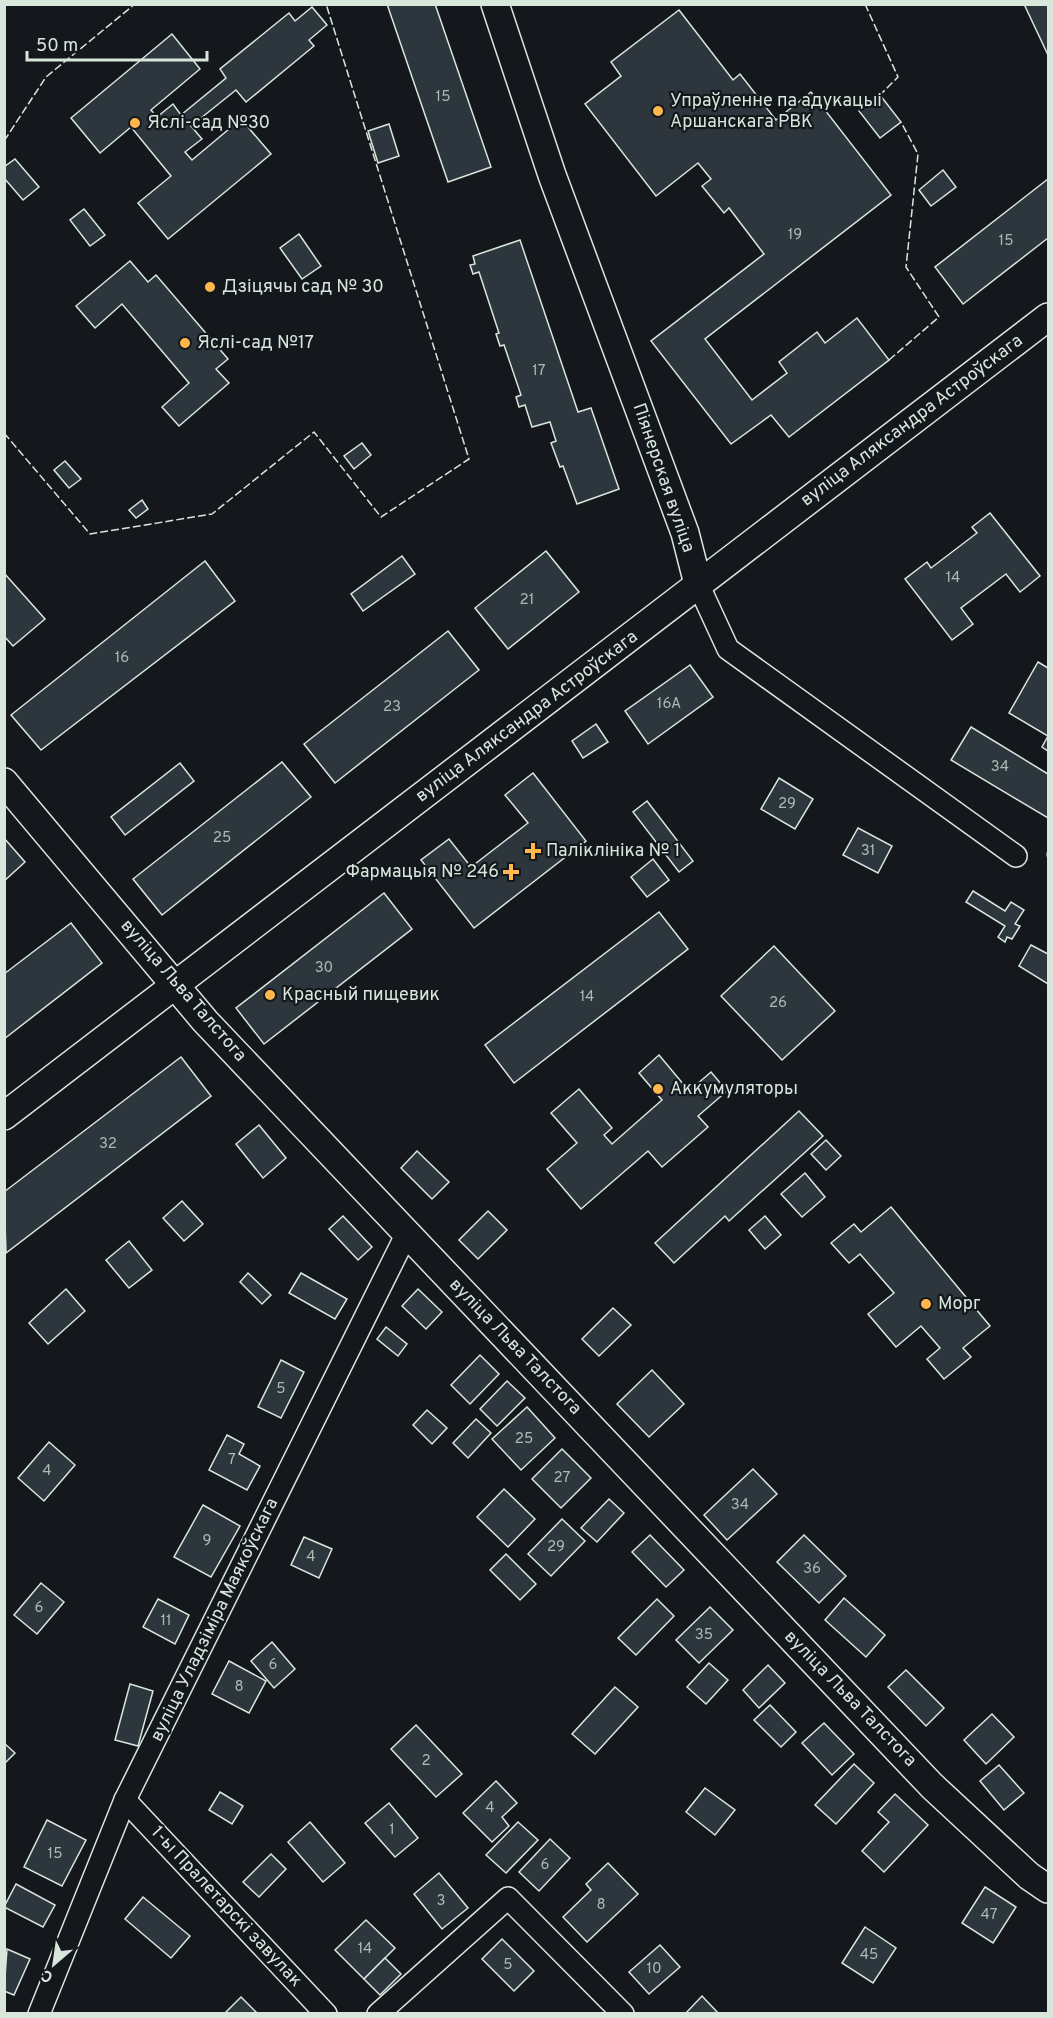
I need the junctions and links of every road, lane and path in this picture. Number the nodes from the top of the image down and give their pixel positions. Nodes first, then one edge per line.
1 (495, 4) edge
2 (1048, 317) edge
3 (698, 584) junction
4 (4, 782) edge
5 (1016, 856) dead end
6 (175, 985) junction
7 (4, 1116) edge
8 (406, 1233) junction
9 (125, 1800) junction
10 (1048, 1889) edge
11 (39, 2013) edge
12 (326, 2013) edge
13 (378, 2013) edge
14 (623, 2013) edge

1 - 3 street, Піянерская вуліца
2 - 3 street, вуліца Аляксандра Астроўскага
3 - 5 street, Піянерская вуліца
3 - 6 street, вуліца Аляксандра Астроўскага
4 - 6 street, вуліца Льва Талстога
6 - 7 street, вуліца Аляксандра Астроўскага
6 - 8 street, вуліца Льва Талстога
8 - 9 street, вуліца Уладзіміра Маякоўскага
8 - 10 street, вуліца Льва Талстога
9 - 11 street, вуліца Уладзіміра Маякоўскага
9 - 12 street, 1-ы Пралетарскі завулак
13 - 14 street

